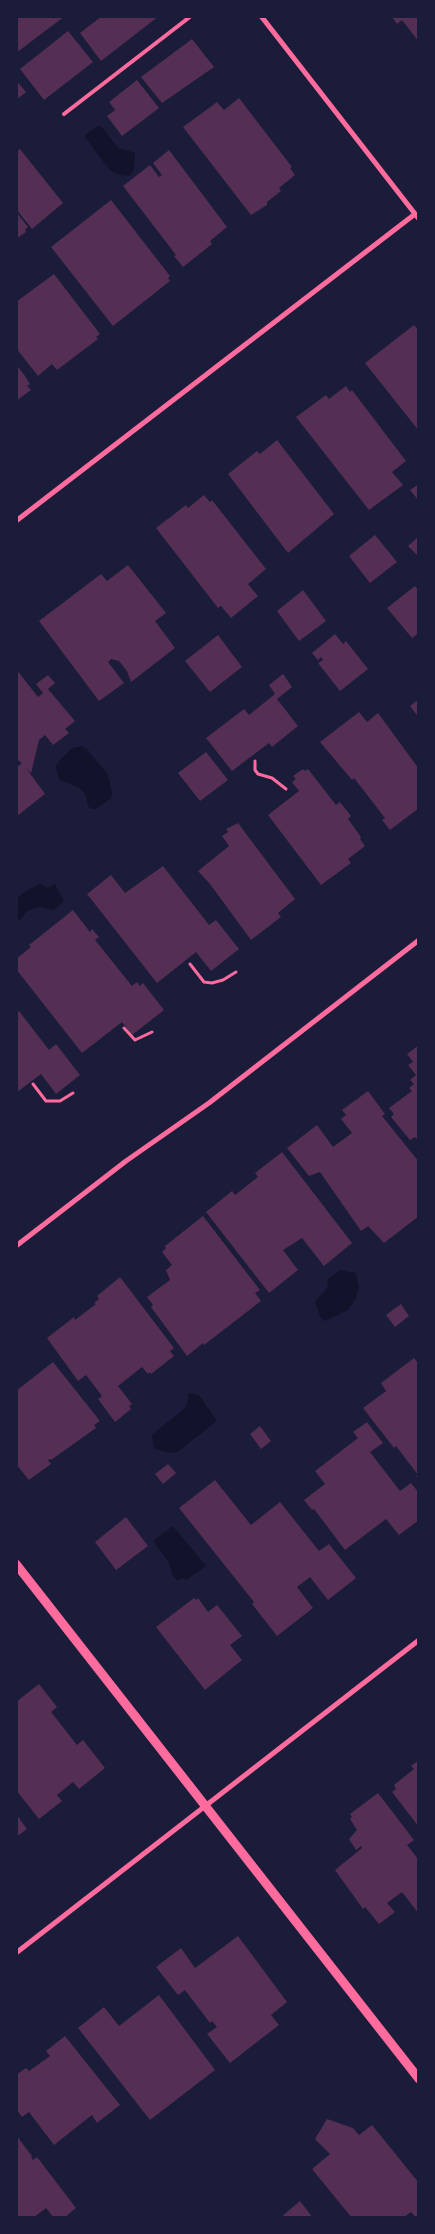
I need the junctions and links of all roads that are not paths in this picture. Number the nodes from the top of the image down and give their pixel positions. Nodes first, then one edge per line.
1 (191, 16) edge
2 (261, 16) edge
3 (64, 114) dead end
4 (417, 216) edge
5 (16, 521) edge
6 (419, 940) edge
7 (16, 1246) edge
8 (16, 1564) edge
9 (419, 1640) edge
10 (206, 1805) junction
11 (16, 1953) edge
12 (419, 2079) edge

1 - 3 lane
2 - 4 street
4 - 5 street
6 - 7 street
8 - 10 street
9 - 10 street
10 - 11 street
10 - 12 street

